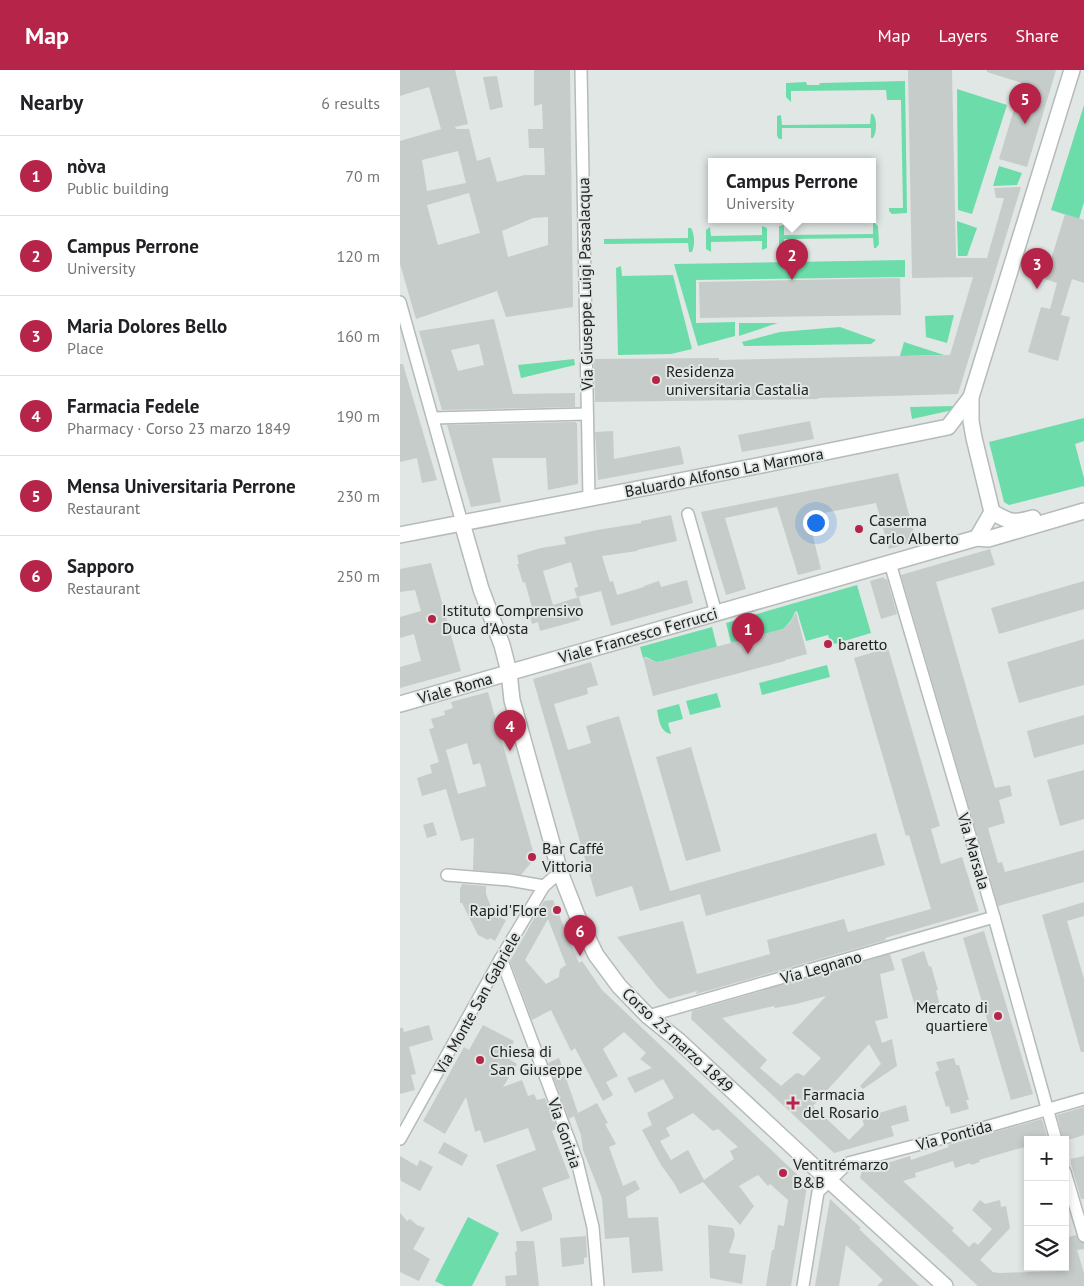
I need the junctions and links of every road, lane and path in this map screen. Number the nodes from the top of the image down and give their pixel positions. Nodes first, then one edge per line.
1 (581, 70) edge
2 (1072, 70) edge
3 (400, 302) edge
4 (971, 397) junction
5 (588, 414) junction
6 (433, 418) junction
7 (948, 427) junction
8 (974, 438) junction
9 (589, 498) junction
10 (1084, 503) edge
11 (1084, 511) edge
12 (992, 512) junction
13 (688, 514) dead end
14 (462, 523) junction
15 (400, 535) edge
16 (977, 538) junction
17 (890, 563) junction
18 (716, 613) junction
19 (509, 672) junction
20 (400, 704) edge
21 (560, 872) junction
22 (447, 875) dead end
23 (544, 886) junction
24 (994, 917) junction
25 (501, 958) junction
26 (648, 1016) junction
27 (1084, 1099) edge
28 (1047, 1109) junction
29 (1055, 1136) edge
30 (400, 1139) edge
31 (829, 1180) junction
32 (1068, 1181) edge
33 (1084, 1236) edge
34 (598, 1286) edge
35 (803, 1286) edge
36 (945, 1286) edge

1 - 5 street, Via Giuseppe Luigi Passalacqua
2 - 4 street
3 - 6 street
4 - 7 street
4 - 8 street
5 - 6 street
5 - 9 street, Via Giuseppe Luigi Passalacqua
6 - 14 street
7 - 8 street
7 - 9 street, Baluardo Alfonso La Marmora
8 - 12 street
9 - 14 street, Baluardo Alfonso La Marmora
10 - 12 street
11 - 16 street, Viale Francesco Ferrucci
12 - 16 street
13 - 18 street
14 - 15 street, Baluardo Alfonso La Marmora
14 - 19 street, Corso 23 marzo 1849
16 - 17 street, Viale Francesco Ferrucci
17 - 18 street, Viale Francesco Ferrucci
17 - 24 street, Via Marsala
18 - 19 street, Viale Francesco Ferrucci
19 - 20 street, Viale Roma
19 - 21 street, Corso 23 marzo 1849
21 - 23 street, Via Monte San Gabriele
21 - 26 street, Corso 23 marzo 1849
22 - 23 street
23 - 25 street, Via Monte San Gabriele
24 - 26 street, Via Legnano
24 - 28 street, Via Marsala
25 - 30 street, Via Monte San Gabriele
25 - 34 street, Via Gorizia
26 - 31 street, Corso 23 marzo 1849
27 - 28 street, Via Pontida
28 - 29 street, Via Marsala
28 - 31 street, Via Pontida
31 - 35 street, Via Pontida
31 - 36 street, Corso 23 marzo 1849
32 - 33 street

